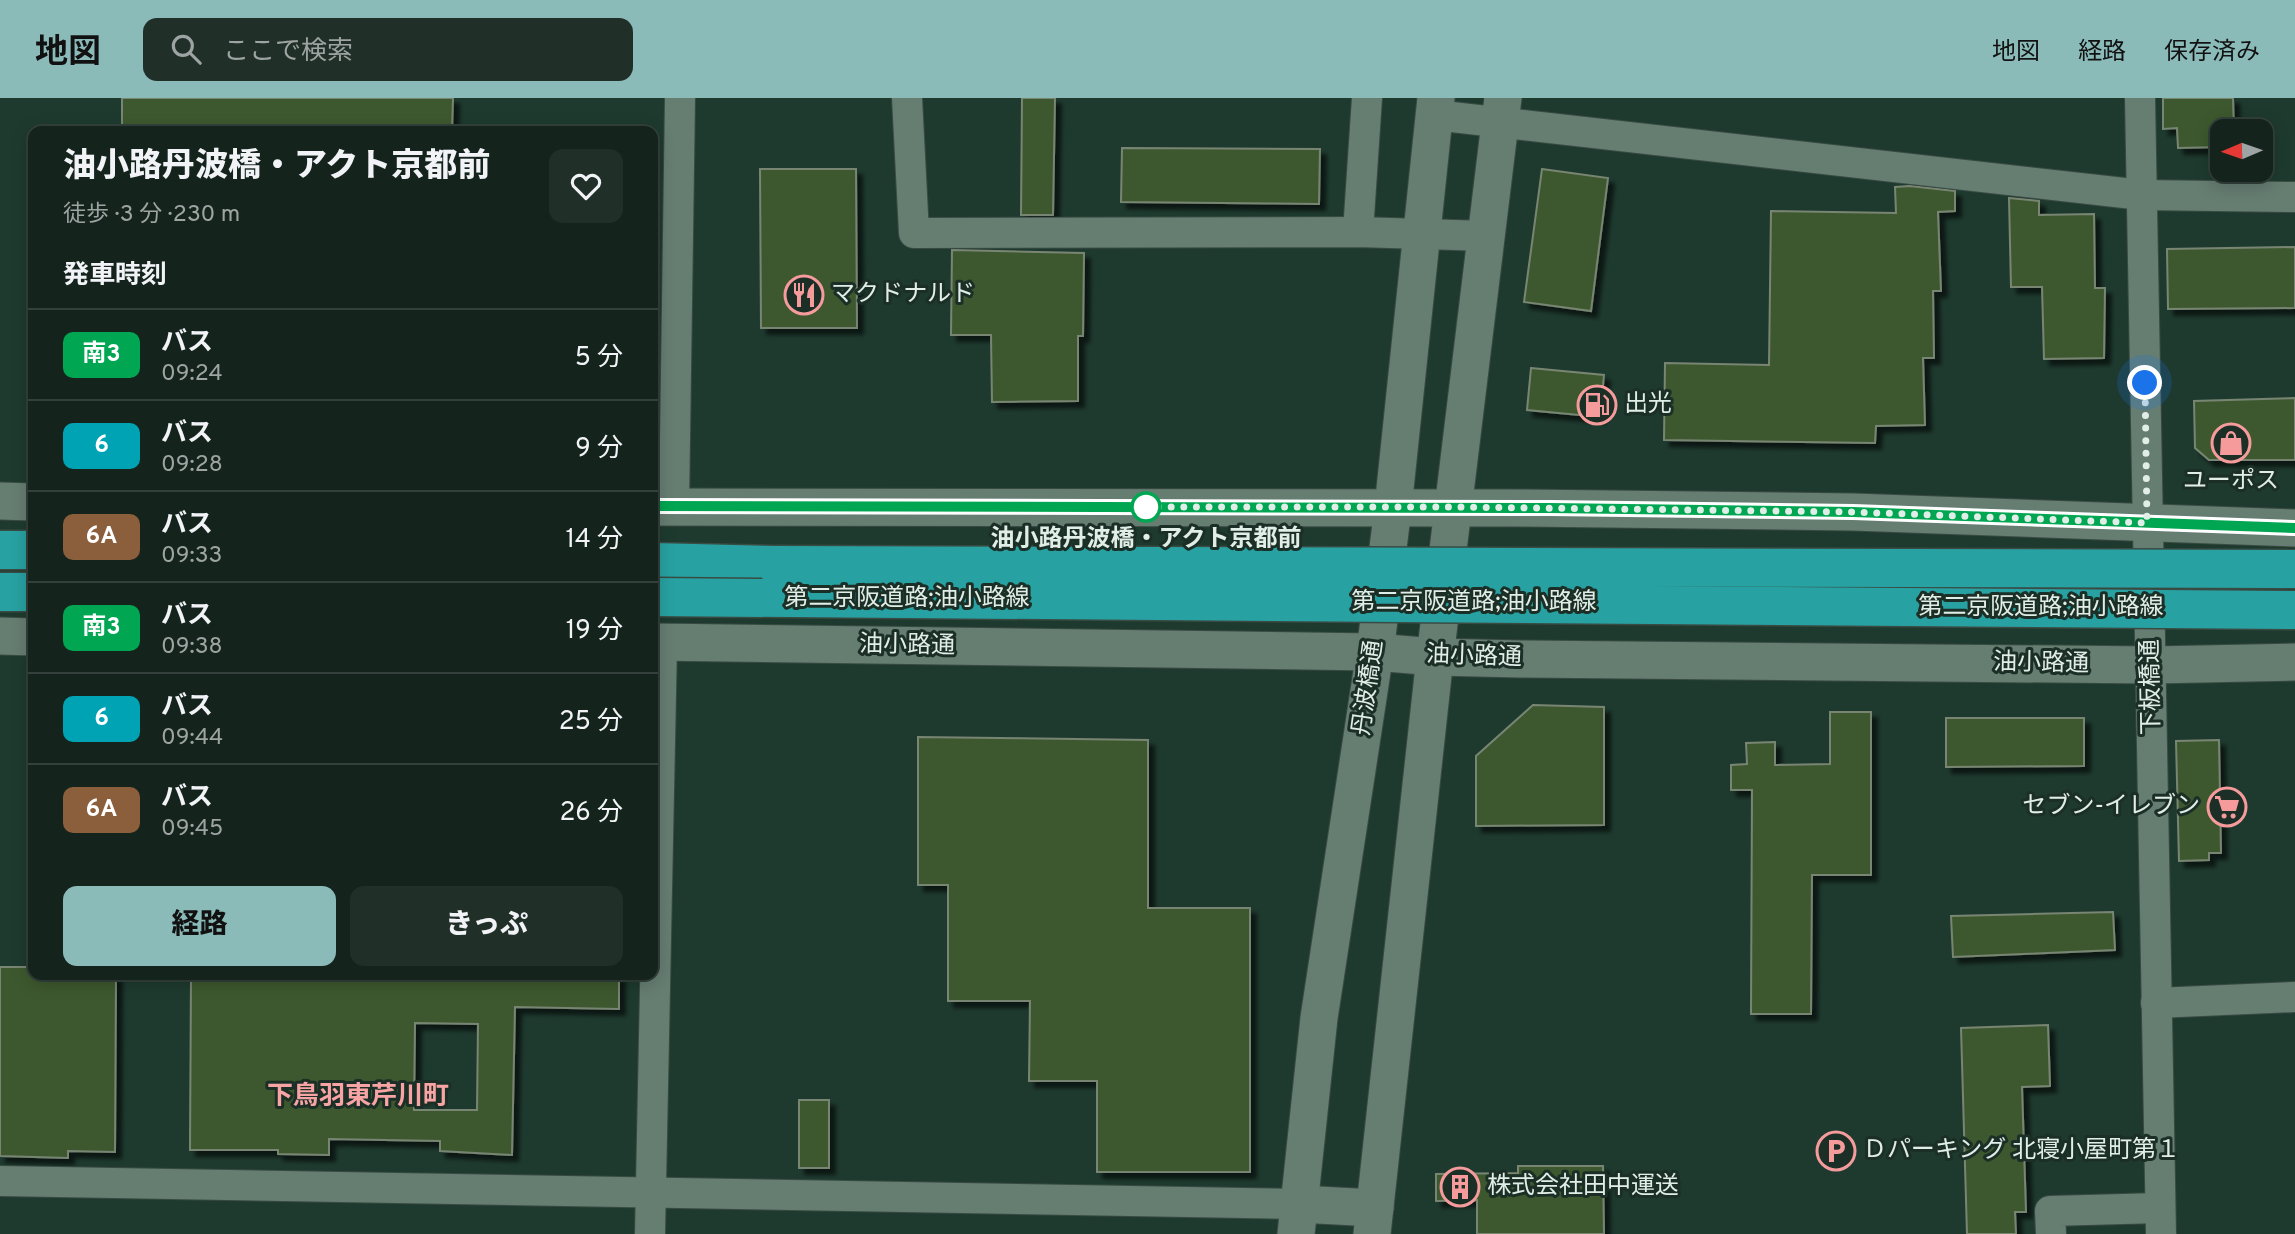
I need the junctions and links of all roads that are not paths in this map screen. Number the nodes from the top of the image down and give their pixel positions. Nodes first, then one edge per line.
1 (680, 98) edge
2 (907, 98) edge
3 (1367, 98) edge
4 (2140, 98) edge
5 (1435, 106) edge
6 (1502, 110) edge
7 (2142, 195) junction
8 (2295, 197) edge
9 (1358, 232) junction
10 (1420, 233) junction
11 (1487, 236) junction
12 (0, 501) edge
13 (28, 502) edge
14 (663, 507) edge
15 (1455, 507) junction
16 (1394, 508) junction
17 (2147, 523) junction
18 (2295, 528) edge
19 (0, 550) edge
20 (28, 551) edge
21 (658, 562) edge
22 (2295, 569) edge
23 (0, 592) edge
24 (28, 592) edge
25 (658, 597) edge
26 (2295, 610) edge
27 (0, 636) edge
28 (28, 637) edge
29 (658, 643) edge
30 (1375, 652) junction
31 (1435, 657) junction
32 (2295, 662) edge
33 (2152, 665) junction
34 (654, 980) edge
35 (2295, 997) edge
36 (2156, 1003) junction
37 (0, 1181) edge
38 (652, 1194) junction
39 (1297, 1219) edge
40 (1373, 1221) edge
41 (2161, 1221) edge
42 (650, 1234) edge
43 (2050, 1234) edge

1 - 14 street
2 - 9 street
3 - 9 street
4 - 7 street, 下板橋通
5 - 6 street
5 - 10 street, 丹波橋通
6 - 7 street
6 - 11 street
7 - 8 street
7 - 17 street, 下板橋通
9 - 10 street
10 - 11 street
10 - 16 street, 丹波橋通
11 - 15 street
12 - 13 street
14 - 16 street
15 - 16 street
15 - 17 street
15 - 31 street
16 - 30 street, 丹波橋通
17 - 18 street
17 - 33 street, 下板橋通
19 - 20 highway
21 - 22 highway, 第二京阪道路;油小路線, bridge
23 - 24 highway
25 - 26 highway, 第二京阪道路;油小路線, bridge
27 - 28 street
29 - 30 street, 油小路通
30 - 31 street, 油小路通
30 - 39 street, 丹波橋通
31 - 33 street, 油小路通
31 - 40 street
32 - 33 street, 油小路通
33 - 36 street, 下板橋通
34 - 38 street
35 - 36 street
36 - 41 street, 下板橋通
37 - 38 street
38 - 39 street
38 - 42 street
39 - 40 street
41 - 43 street

